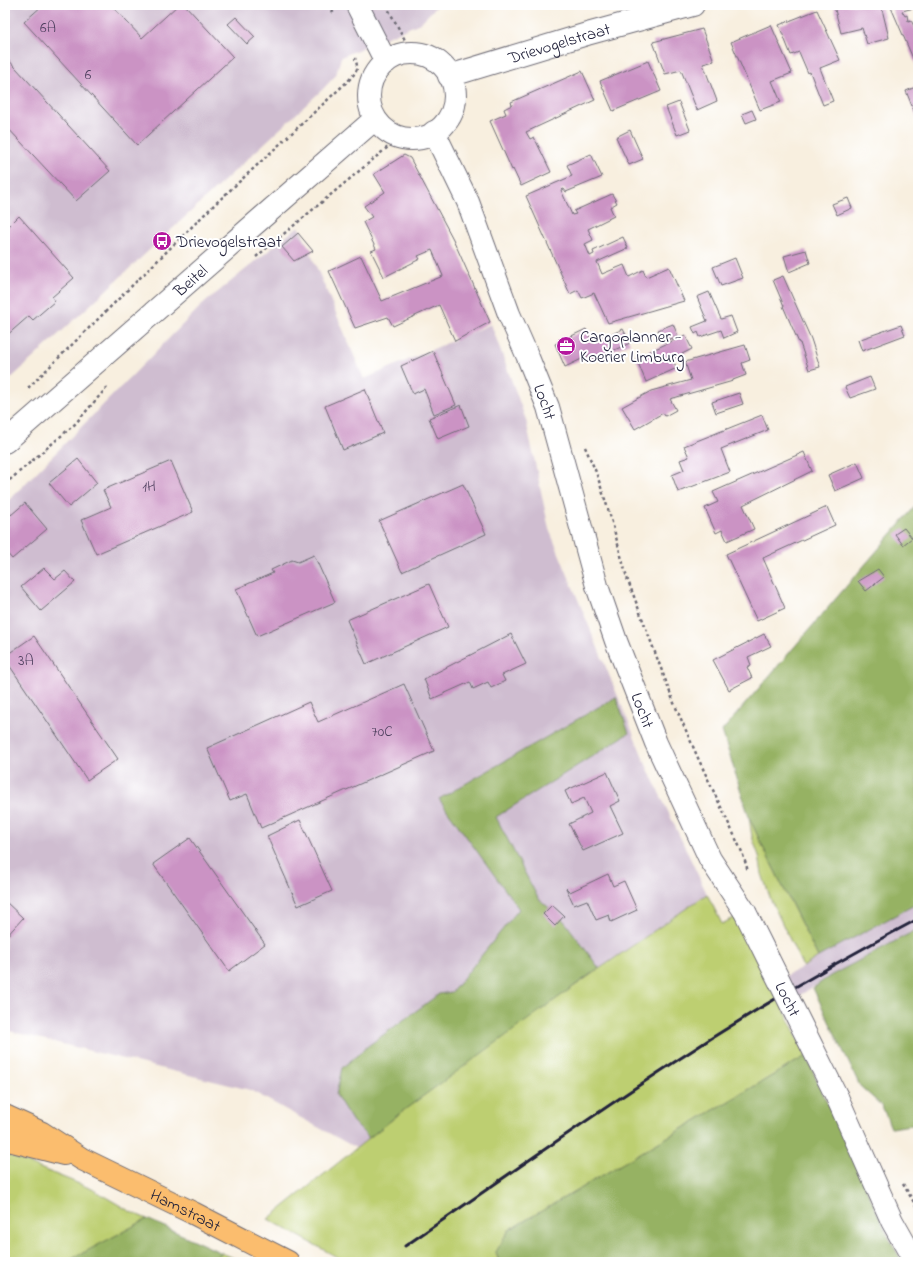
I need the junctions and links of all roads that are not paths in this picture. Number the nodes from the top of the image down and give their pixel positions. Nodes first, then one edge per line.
1 (357, 5) edge
2 (693, 5) edge
3 (386, 62) junction
4 (449, 76) junction
5 (376, 119) junction
6 (434, 132) junction
7 (5, 442) edge
8 (5, 1116) edge
9 (5, 1139) edge
10 (82, 1159) junction
11 (288, 1262) edge
12 (915, 1262) edge

1 - 3 street
2 - 4 street, Drievogelstraat
3 - 4 street
3 - 5 street
4 - 6 street
5 - 6 street
5 - 7 street, Beitel
6 - 12 street, Locht, bridge
8 - 10 main road, Hamstraat
9 - 10 main road, Hamstraat
10 - 11 main road, Hamstraat

